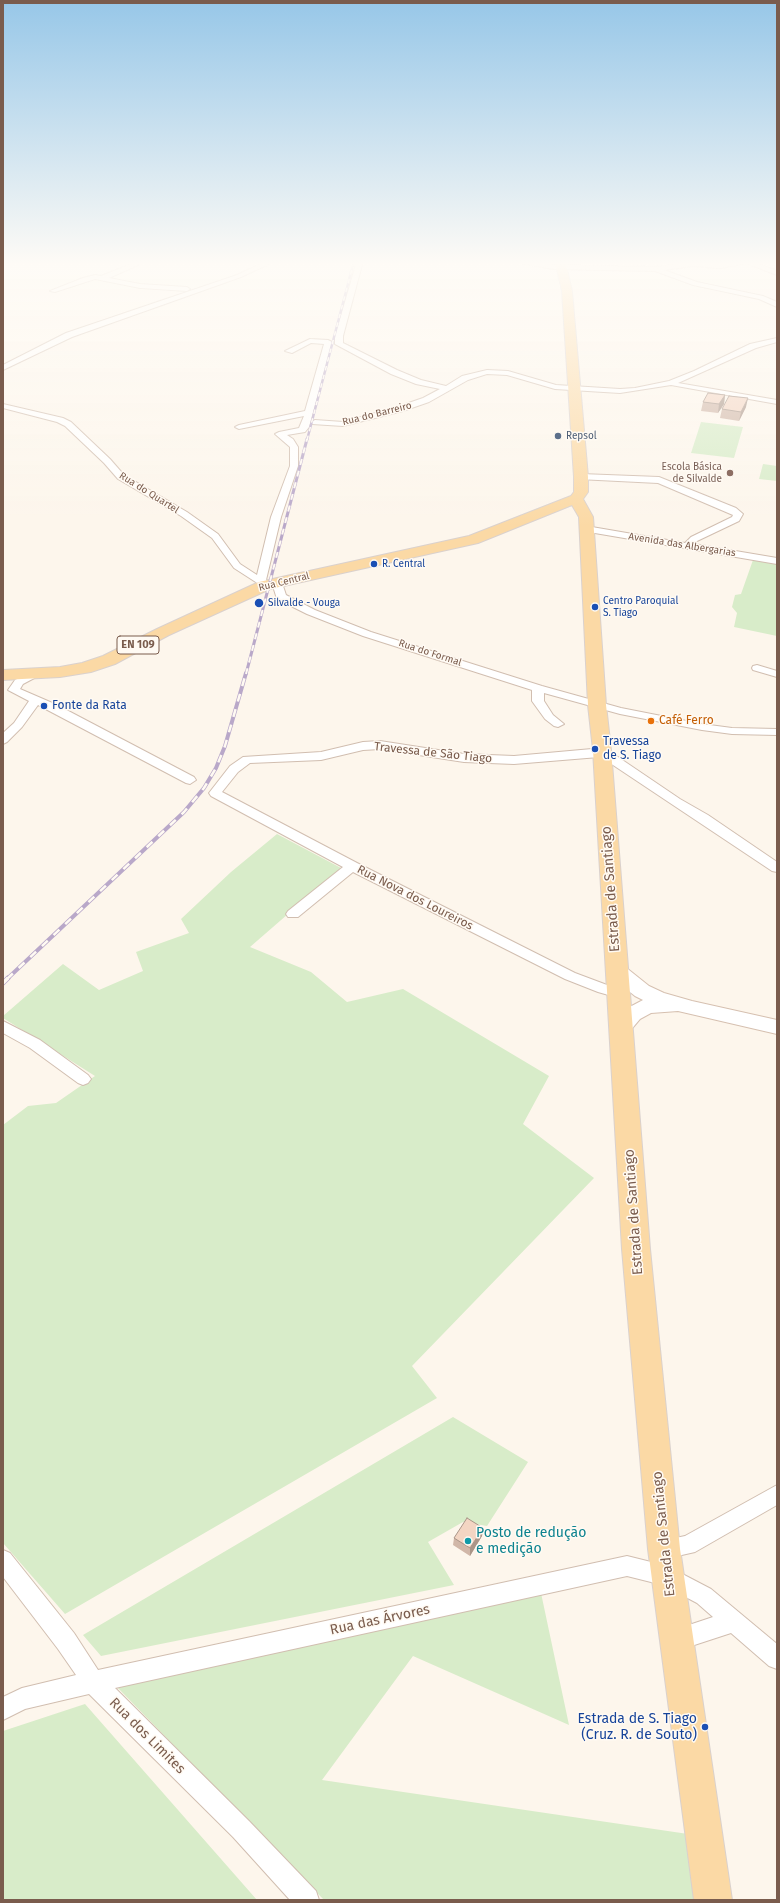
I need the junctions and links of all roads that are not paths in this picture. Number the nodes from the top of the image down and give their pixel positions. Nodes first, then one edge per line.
1 (37, 350) edge
2 (292, 350) edge
3 (326, 350) edge
4 (348, 350) edge
5 (571, 350) edge
6 (745, 350) edge
7 (289, 351) dead end
8 (3, 368) edge
9 (671, 383) junction
10 (445, 388) junction
11 (574, 388) junction
12 (777, 402) edge
13 (3, 406) edge
14 (281, 408) dead end
15 (305, 414) junction
16 (315, 422) dead end
17 (240, 427) dead end
18 (582, 477) junction
19 (571, 510) junction
20 (687, 546) junction
21 (777, 561) edge
22 (268, 583) junction
23 (757, 668) dead end
24 (34, 674) junction
25 (777, 674) edge
26 (3, 675) edge
27 (3, 685) edge
28 (538, 688) junction
29 (14, 690) junction
30 (36, 699) junction
31 (597, 705) junction
32 (558, 724) dead end
33 (777, 732) edge
34 (3, 740) edge
35 (601, 754) junction
36 (190, 780) dead end
37 (215, 793) joint
38 (352, 866) junction
39 (777, 868) edge
40 (293, 914) dead end
41 (618, 982) junction
42 (652, 1002) junction
43 (3, 1026) edge
44 (622, 1027) junction
45 (777, 1028) edge
46 (83, 1079) dead end
47 (777, 1494) edge
48 (3, 1560) edge
49 (665, 1562) junction
50 (732, 1622) junction
51 (676, 1640) junction
52 (777, 1658) edge
53 (93, 1682) junction
54 (3, 1710) edge
55 (307, 1900) edge
56 (713, 1900) edge

1 - 8 street
2 - 7 street
3 - 15 street
4 - 10 street
5 - 11 main road, Estrada de Santiago
6 - 9 street
9 - 11 street, Rua do Barreiro
9 - 12 street
10 - 11 street, Rua do Barreiro
10 - 16 street, Rua do Barreiro
11 - 18 main road, Estrada de Santiago
13 - 22 street, Rua do Quartel
14 - 15 street
15 - 17 street
15 - 22 street
18 - 19 main road, Estrada de Santiago
18 - 20 street
19 - 20 street, Avenida das Albergarias
19 - 22 main road, Rua Central / EN 109
19 - 31 main road, Estrada de Santiago
20 - 21 street, Avenida das Albergarias
22 - 24 main road, Rua Central / EN 109
22 - 28 street, Rua do Formal
23 - 25 street
24 - 26 main road, Rua Central / EN 109
24 - 29 street
27 - 29 street
28 - 31 street, Rua do Formal
28 - 32 street
29 - 30 street
30 - 34 street
30 - 36 street
31 - 33 street, Rua do Formal
31 - 35 main road, Estrada de Santiago
35 - 37 street, Travessa de São Tiago
35 - 39 street, Travessa de São Tiago
35 - 41 main road, Estrada de Santiago
37 - 38 street, Rua Nova dos Loureiros
38 - 40 street
38 - 41 street, Rua Nova dos Loureiros
41 - 42 main road
41 - 44 main road, Estrada de Santiago
42 - 44 main road
42 - 45 main road
43 - 46 street
44 - 49 main road, Estrada de Santiago
47 - 49 street
48 - 53 street, Rua dos Limites
49 - 50 street
49 - 51 main road, Estrada de Santiago
49 - 53 street, Rua das Árvores
50 - 51 street
50 - 52 street
51 - 56 main road, Estrada de Santiago
53 - 54 street, Rua das Árvores
53 - 55 street, Rua dos Limites

